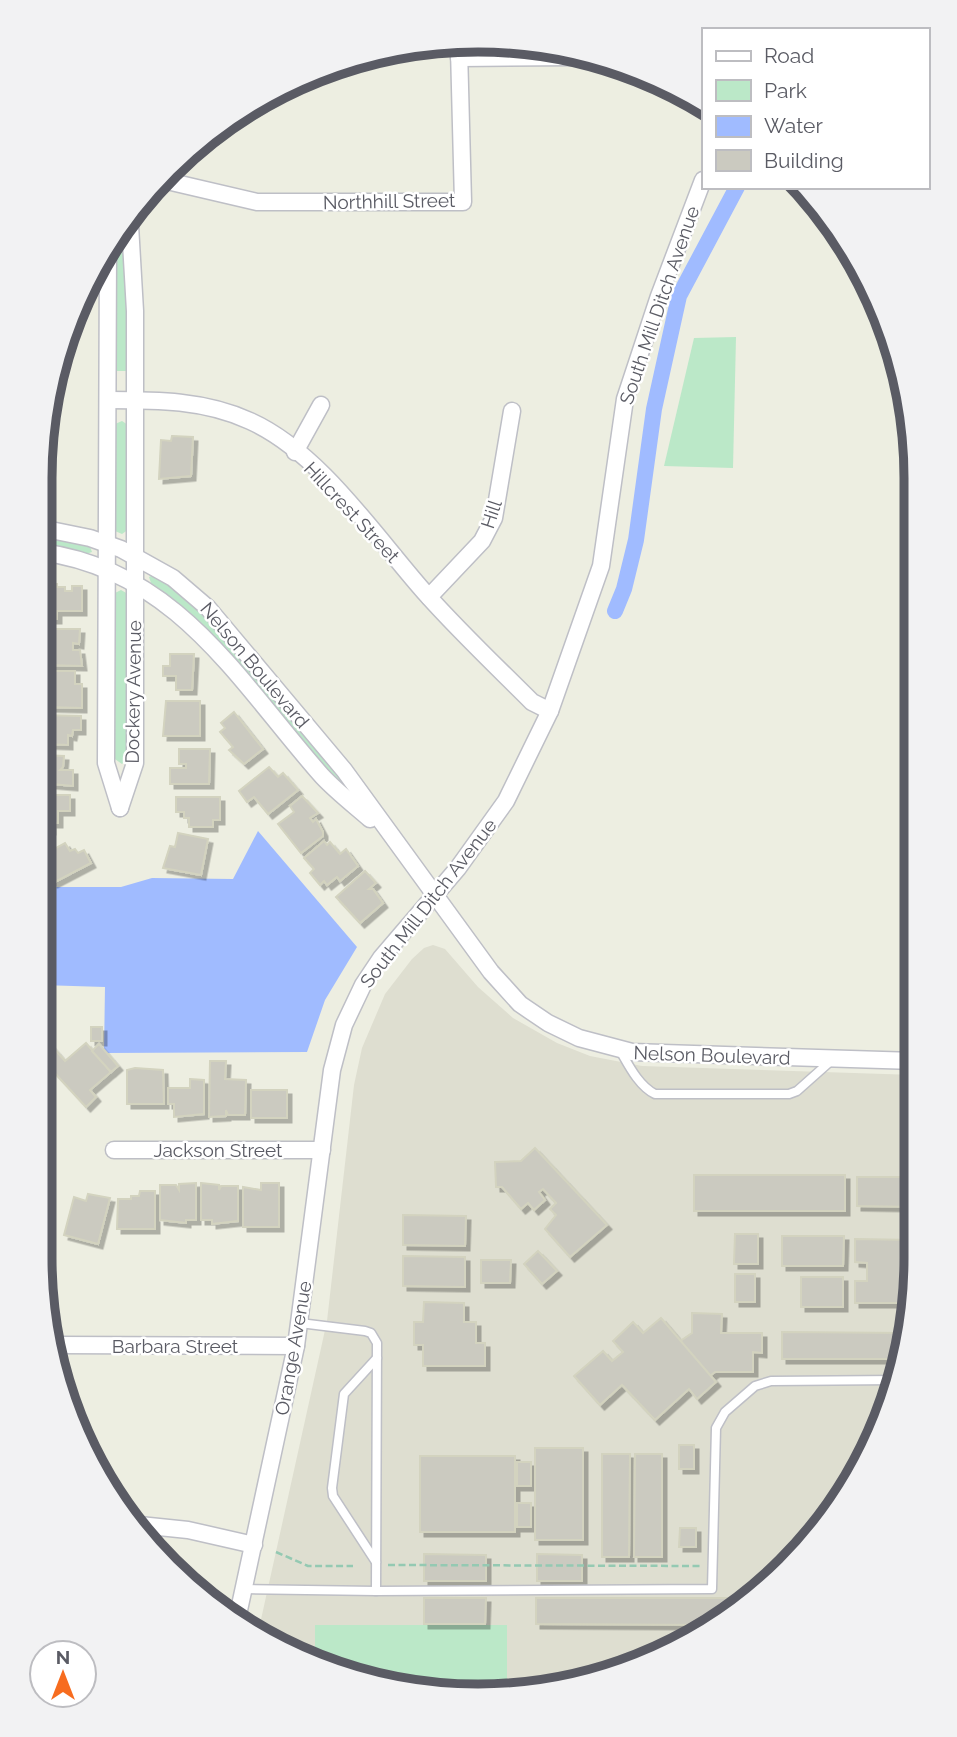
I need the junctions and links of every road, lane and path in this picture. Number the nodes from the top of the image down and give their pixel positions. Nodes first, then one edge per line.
1 (459, 54) edge
2 (533, 56) edge
3 (172, 182) edge
4 (702, 183) edge
5 (130, 233) edge
6 (108, 269) edge
7 (108, 400) junction
8 (135, 400) junction
9 (321, 405) dead end
10 (512, 411) dead end
11 (295, 452) junction
12 (52, 530) edge
13 (107, 543) junction
14 (52, 555) edge
15 (135, 556) junction
16 (106, 568) junction
17 (135, 582) junction
18 (429, 597) junction
19 (550, 711) junction
20 (391, 838) junction
21 (436, 896) junction
22 (620, 1050) junction
23 (833, 1059) junction
24 (904, 1061) edge
25 (332, 1070) joint
26 (114, 1150) dead end
27 (322, 1150) junction
28 (300, 1324) junction
29 (62, 1345) edge
30 (296, 1346) junction
31 (377, 1358) junction
32 (887, 1380) edge
33 (147, 1525) edge
34 (254, 1545) junction
35 (276, 1552) dead end
36 (376, 1562) junction
37 (388, 1565) dead end
38 (353, 1566) dead end
39 (702, 1566) dead end
40 (244, 1589) junction
41 (376, 1591) junction
42 (239, 1611) edge

1 - 2 street
1 - 3 street, Northhill Street
4 - 19 street, South Mill Ditch Avenue
5 - 8 street, Dockery Avenue
6 - 7 street, Dockery Avenue
7 - 8 street, Hillcrest Street
7 - 13 street, Dockery Avenue
8 - 11 street, Hillcrest Street
8 - 15 street, Dockery Avenue
9 - 11 street
10 - 18 street, Hill
11 - 18 street, Hillcrest Street
12 - 13 street, Nelson Boulevard
13 - 15 street, Nelson Boulevard
13 - 16 street, Dockery Avenue
14 - 16 street, Nelson Boulevard
15 - 17 street, Dockery Avenue
15 - 20 street, Nelson Boulevard
16 - 17 street, Nelson Boulevard
16 - 17 street, Dockery Avenue
17 - 20 street, Nelson Boulevard
18 - 19 street, Hillcrest Street
19 - 21 street, South Mill Ditch Avenue
20 - 21 street, Nelson Boulevard
21 - 22 street, Nelson Boulevard
21 - 25 street, South Mill Ditch Avenue
22 - 23 street, Nelson Boulevard
22 - 23 lane
23 - 24 street, Nelson Boulevard
25 - 27 street, Orange Avenue
26 - 27 street, Jackson Street
27 - 28 street, Orange Avenue
28 - 30 street, Orange Avenue
28 - 31 lane
29 - 30 street, Barbara Street
30 - 34 street, Orange Avenue
31 - 36 lane
31 - 36 lane
32 - 41 lane
33 - 34 street
34 - 40 street, Orange Avenue
35 - 38 path
36 - 41 lane
37 - 39 path
40 - 41 lane
40 - 42 street, Orange Avenue

